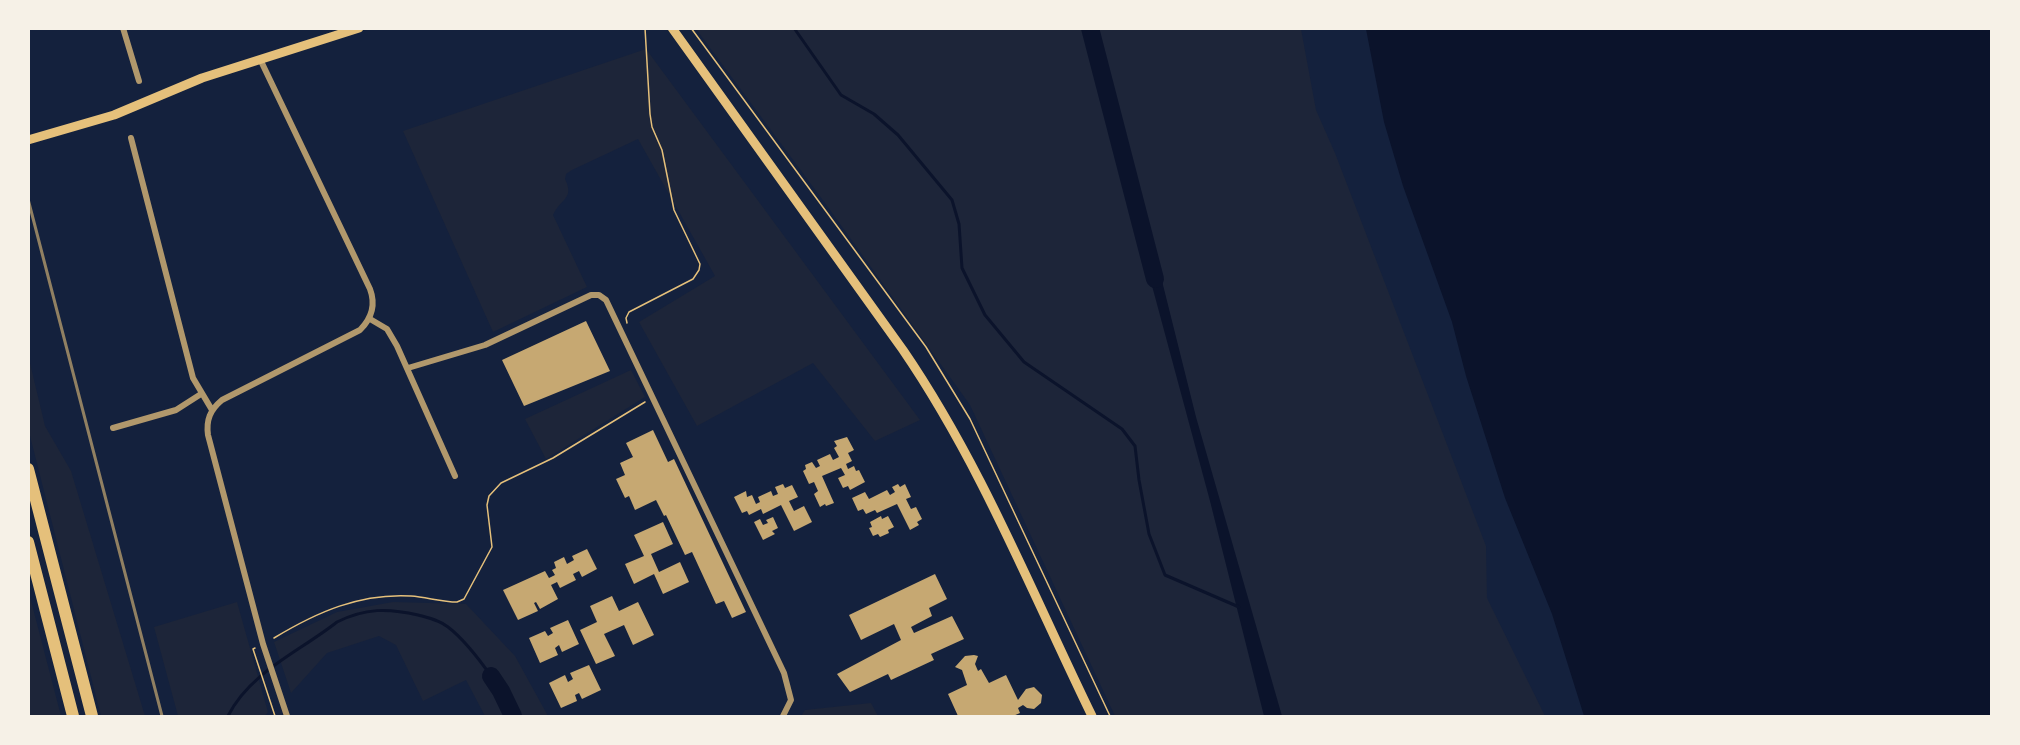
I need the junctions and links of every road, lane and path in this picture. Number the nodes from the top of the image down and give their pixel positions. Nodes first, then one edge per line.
1 (123, 28) edge
2 (359, 28) edge
3 (645, 28) edge
4 (672, 28) edge
5 (332, 33) edge
6 (260, 59) junction
7 (139, 81) dead end
8 (131, 138) dead end
9 (28, 140) edge
10 (370, 319) junction
11 (627, 324) dead end
12 (408, 368) junction
13 (201, 394) junction
14 (644, 403) dead end
15 (212, 410) junction
16 (113, 428) dead end
17 (28, 469) edge
18 (455, 476) dead end
19 (28, 542) edge
20 (274, 638) dead end
21 (253, 649) dead end
22 (74, 717) edge
23 (92, 717) edge
24 (274, 717) edge
25 (287, 717) edge
26 (783, 717) edge
27 (1092, 717) edge

1 - 7 street
2 - 5 main road
3 - 11 path
4 - 27 main road
5 - 6 main road
6 - 9 main road
6 - 10 street
8 - 13 street
10 - 12 street
10 - 15 street
12 - 18 street
12 - 26 street
13 - 15 street
13 - 16 street
14 - 20 path
15 - 25 street
17 - 23 highway
19 - 22 highway
21 - 24 path

